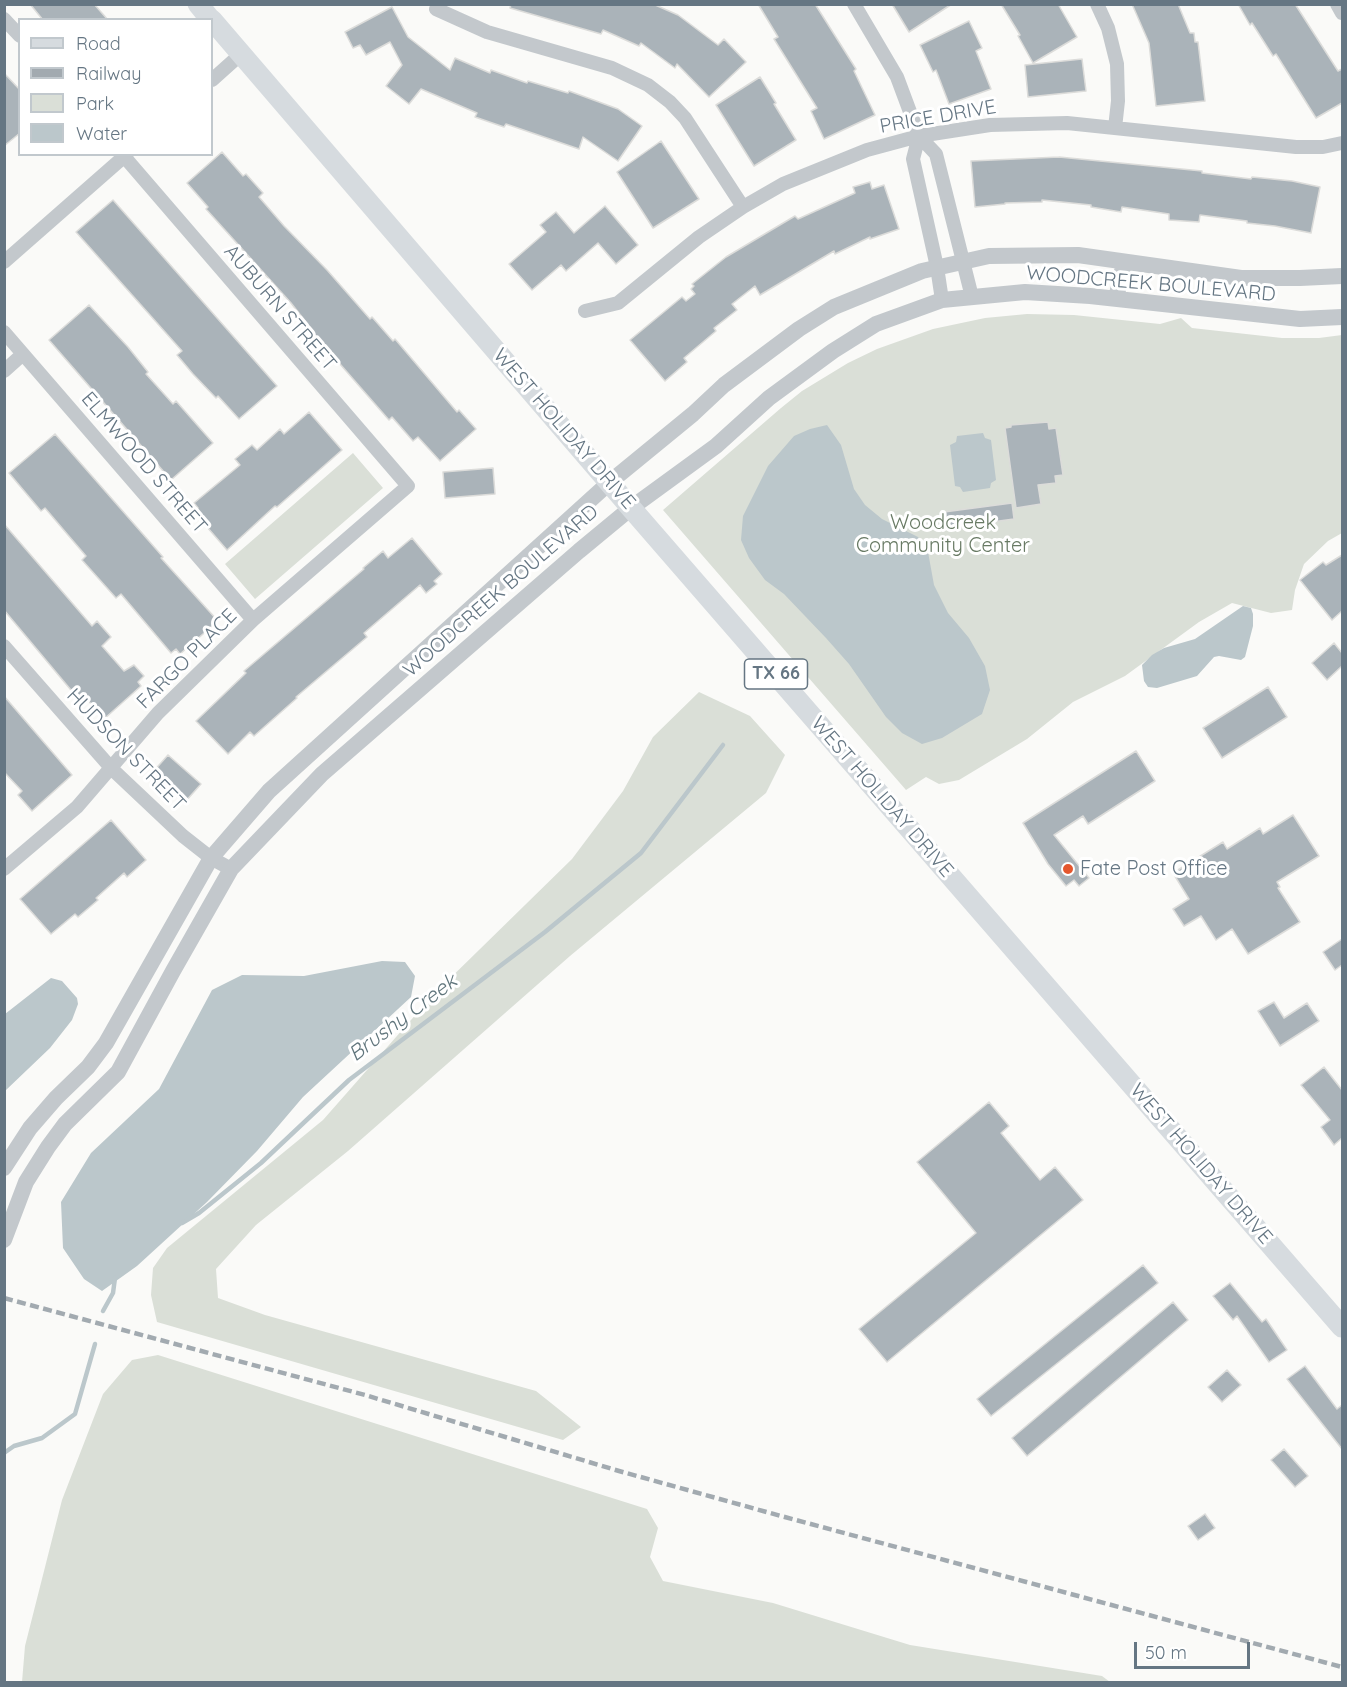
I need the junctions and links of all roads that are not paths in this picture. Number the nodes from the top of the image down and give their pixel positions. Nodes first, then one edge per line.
1 (198, 4) edge
2 (854, 4) edge
3 (1097, 4) edge
4 (1337, 4) edge
5 (437, 7) edge
6 (1342, 13) edge
7 (209, 18) edge
8 (4, 19) edge
9 (213, 22) edge
10 (18, 34) edge
11 (240, 54) junction
12 (213, 79) edge
13 (1115, 128) junction
14 (920, 136) junction
15 (1342, 143) edge
16 (123, 156) edge
17 (125, 156) edge
18 (742, 207) junction
19 (963, 261) junction
20 (4, 262) edge
21 (1124, 262) junction
22 (938, 267) junction
23 (1342, 276) edge
24 (972, 297) junction
25 (1116, 299) junction
26 (942, 300) junction
27 (585, 311) dead end
28 (1342, 316) edge
29 (4, 332) edge
30 (23, 354) junction
31 (4, 371) edge
32 (610, 483) junction
33 (408, 486) joint
34 (631, 508) junction
35 (253, 620) junction
36 (4, 646) edge
37 (112, 769) junction
38 (211, 858) junction
39 (231, 869) junction
40 (4, 870) edge
41 (4, 1168) edge
42 (4, 1240) edge
43 (1342, 1327) edge

1 - 7 main road, WEST HOLIDAY DRIVE / TX 66
2 - 14 street
3 - 13 street
4 - 6 street
5 - 18 street
8 - 10 street
9 - 11 main road, WEST HOLIDAY DRIVE / TX 66
11 - 12 street
11 - 32 main road, WEST HOLIDAY DRIVE / TX 66
13 - 14 street, PRICE DRIVE
13 - 15 street, PRICE DRIVE
14 - 18 street, PRICE DRIVE
14 - 19 street
14 - 22 street
16 - 20 street
17 - 33 street, AUBURN STREET
18 - 27 street, PRICE DRIVE
19 - 21 street, WOODCREEK BOULEVARD
19 - 22 street, WOODCREEK BOULEVARD
19 - 24 street
21 - 23 street, WOODCREEK BOULEVARD
21 - 25 street
22 - 26 street
22 - 32 street, WOODCREEK BOULEVARD
24 - 25 street, WOODCREEK BOULEVARD
24 - 26 street, WOODCREEK BOULEVARD
25 - 28 street, WOODCREEK BOULEVARD
26 - 34 street, WOODCREEK BOULEVARD
29 - 30 street, ELMWOOD STREET
30 - 31 street
30 - 35 street, ELMWOOD STREET
32 - 34 main road, WEST HOLIDAY DRIVE / TX 66
32 - 38 street, WOODCREEK BOULEVARD
33 - 35 street, FARGO PLACE
34 - 39 street, WOODCREEK BOULEVARD
34 - 43 main road, WEST HOLIDAY DRIVE / TX 66
35 - 37 street, FARGO PLACE
36 - 37 street, HUDSON STREET
37 - 38 street, HUDSON STREET
37 - 40 street, FARGO PLACE
38 - 39 street, HUDSON STREET
38 - 41 street, WOODCREEK BOULEVARD
39 - 42 street, WOODCREEK BOULEVARD

